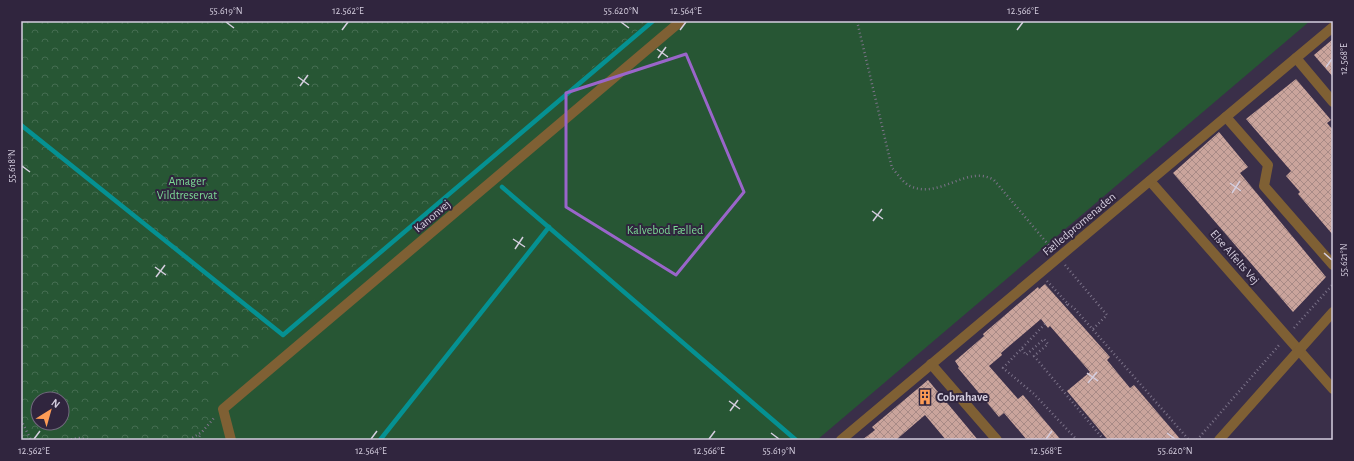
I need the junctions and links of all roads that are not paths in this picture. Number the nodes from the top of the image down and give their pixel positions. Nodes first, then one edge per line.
1 (682, 21) edge
2 (1333, 27) edge
3 (1296, 58) junction
4 (1333, 102) edge
5 (1226, 117) junction
6 (1150, 181) junction
7 (1333, 265) edge
8 (1333, 312) edge
9 (1300, 350) junction
10 (931, 364) junction
11 (1333, 389) edge
12 (231, 440) edge
13 (841, 440) edge
14 (997, 440) edge
15 (1219, 440) edge

1 - 12 street, Kanonvej
2 - 3 street, Fælledpromenaden
3 - 4 street
3 - 5 street, Fælledpromenaden
5 - 6 street, Fælledpromenaden
5 - 7 street
6 - 9 street, Else Alfelts Vej
6 - 10 street, Fælledpromenaden
8 - 9 street
9 - 11 street, Else Alfelts Vej
9 - 15 street
10 - 13 street, Fælledpromenaden
10 - 14 street

